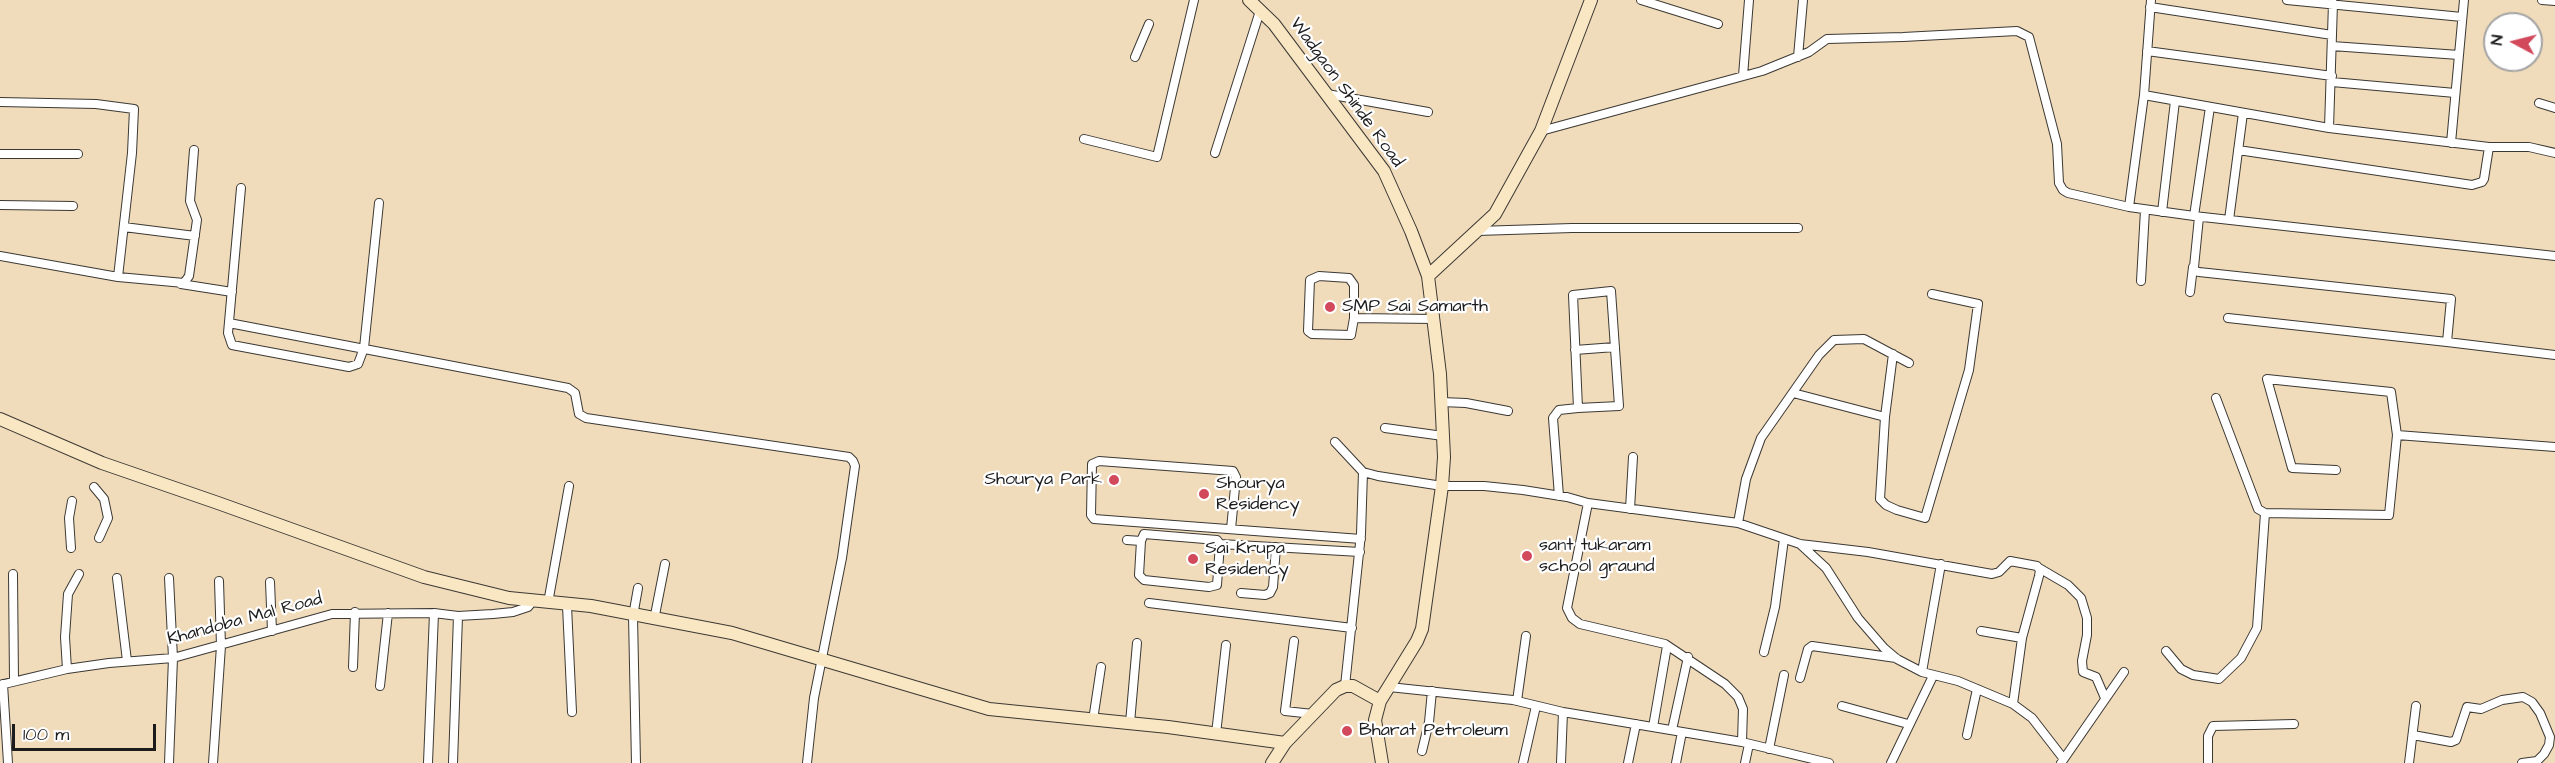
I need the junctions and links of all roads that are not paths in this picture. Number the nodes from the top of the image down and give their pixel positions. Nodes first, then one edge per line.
1 (1194, 0) edge
2 (1591, 0) edge
3 (1641, 0) edge
4 (1749, 0) edge
5 (1803, 0) edge
6 (2287, 0) edge
7 (2464, 0) edge
8 (2542, 0) edge
9 (2555, 1) edge
10 (1253, 3) edge
11 (2151, 3) edge
12 (2333, 3) edge
13 (2462, 17) junction
14 (1149, 24) dead end
15 (1718, 24) dead end
16 (2332, 36) junction
17 (2332, 46) junction
18 (2147, 51) junction
19 (2458, 56) junction
20 (1135, 57) dead end
21 (1798, 57) junction
22 (1743, 76) junction
23 (2332, 79) junction
24 (2455, 93) junction
25 (1327, 94) junction
26 (2144, 95) junction
27 (2175, 101) junction
28 (0, 102) edge
29 (2540, 103) dead end
30 (2210, 107) junction
31 (2555, 108) edge
32 (1428, 112) dead end
33 (2243, 113) junction
34 (2329, 128) junction
35 (1541, 131) junction
36 (1084, 139) dead end
37 (2451, 142) junction
38 (2489, 147) junction
39 (194, 150) dead end
40 (2238, 150) junction
41 (1215, 153) dead end
42 (2555, 153) edge
43 (0, 154) edge
44 (78, 154) dead end
45 (241, 188) dead end
46 (379, 203) dead end
47 (0, 205) edge
48 (73, 206) dead end
49 (2129, 207) junction
50 (2145, 210) junction
51 (2162, 212) junction
52 (2196, 217) junction
53 (2229, 220) junction
54 (124, 227) junction
55 (1798, 228) dead end
56 (1477, 231) junction
57 (195, 236) junction
58 (0, 256) edge
59 (2555, 256) edge
60 (2194, 267) junction
61 (1428, 276) junction
62 (118, 277) junction
63 (2141, 281) dead end
64 (180, 284) junction
65 (2190, 291) dead end
66 (232, 292) junction
67 (1932, 294) dead end
68 (1354, 318) junction
69 (2228, 318) dead end
70 (1434, 319) junction
71 (229, 323) junction
72 (2446, 342) junction
73 (1615, 346) junction
74 (364, 348) junction
75 (1575, 350) junction
76 (1893, 354) junction
77 (2555, 355) edge
78 (1910, 363) dead end
79 (1793, 393) junction
80 (2216, 398) dead end
81 (1441, 402) junction
82 (1578, 408) junction
83 (1508, 411) dead end
84 (1885, 417) junction
85 (0, 419) edge
86 (1385, 428) dead end
87 (2397, 435) junction
88 (1443, 436) junction
89 (1335, 442) dead end
90 (2555, 447) edge
91 (1633, 457) dead end
92 (2336, 470) dead end
93 (1363, 472) junction
94 (569, 486) dead end
95 (1442, 486) junction
96 (94, 487) dead end
97 (1559, 495) junction
98 (72, 501) dead end
99 (1588, 504) junction
100 (1630, 509) junction
101 (2265, 513) junction
102 (1738, 523) junction
103 (1231, 529) junction
104 (99, 538) dead end
105 (1361, 539) junction
106 (1785, 539) junction
107 (1127, 540) dead end
108 (1141, 541) junction
109 (1220, 544) junction
110 (1800, 544) junction
111 (1276, 547) junction
112 (71, 548) dead end
113 (1360, 552) junction
114 (666, 564) dead end
115 (1941, 564) junction
116 (2039, 568) junction
117 (13, 574) dead end
118 (79, 574) dead end
119 (169, 578) dead end
120 (117, 579) dead end
121 (219, 581) dead end
122 (270, 582) dead end
123 (638, 588) dead end
124 (1241, 593) dead end
125 (533, 601) junction
126 (548, 603) junction
127 (1149, 603) dead end
128 (567, 606) junction
129 (355, 612) junction
130 (388, 613) junction
131 (434, 613) junction
132 (458, 616) junction
133 (633, 616) junction
134 (654, 620) junction
135 (1352, 628) junction
136 (273, 631) junction
137 (1981, 631) dead end
138 (1526, 636) dead end
139 (2022, 638) junction
140 (1294, 640) dead end
141 (1137, 643) dead end
142 (1226, 645) dead end
143 (221, 646) junction
144 (1667, 646) junction
145 (2166, 651) dead end
146 (1764, 652) dead end
147 (1688, 657) junction
148 (173, 658) junction
149 (821, 659) junction
150 (1897, 659) junction
151 (127, 661) junction
152 (353, 667) dead end
153 (1101, 667) dead end
154 (67, 669) junction
155 (1922, 672) junction
156 (2124, 672) dead end
157 (1784, 675) dead end
158 (1933, 676) junction
159 (1800, 678) dead end
160 (14, 681) junction
161 (2, 684) edge
162 (380, 686) dead end
163 (1345, 686) junction
164 (1389, 687) junction
165 (1977, 689) junction
166 (1432, 691) junction
167 (2105, 698) junction
168 (1380, 701) junction
169 (1517, 701) junction
170 (2013, 704) junction
171 (1536, 706) junction
172 (1842, 706) dead end
173 (2416, 706) dead end
174 (572, 712) dead end
175 (1563, 712) junction
176 (1313, 714) junction
177 (1094, 720) junction
178 (1130, 723) junction
179 (1636, 724) junction
180 (1908, 724) junction
181 (2294, 724) dead end
182 (1653, 727) junction
183 (1672, 730) junction
184 (1682, 732) junction
185 (1216, 734) junction
186 (1967, 735) dead end
187 (2413, 735) junction
188 (1285, 743) junction
189 (1745, 743) junction
190 (1769, 749) junction
191 (1422, 751) dead end
192 (2062, 760) edge
193 (8, 763) edge
194 (169, 763) edge
195 (213, 763) edge
196 (428, 763) edge
197 (453, 763) edge
198 (636, 763) edge
199 (807, 763) edge
200 (1272, 763) edge
201 (1382, 763) edge
202 (1523, 763) edge
203 (1561, 763) edge
204 (1628, 763) edge
205 (1676, 763) edge
206 (1745, 763) edge
207 (1824, 763) edge
208 (1891, 763) edge
209 (2208, 763) edge
210 (2409, 763) edge
211 (2522, 763) edge

1 - 36 street
2 - 35 street
3 - 15 street
4 - 22 street
5 - 21 street
6 - 12 street
7 - 13 street
8 - 9 street
10 - 25 street, Wadgaon Shinde Road
10 - 41 street
11 - 16 street
11 - 18 street
12 - 13 street
12 - 16 street
13 - 19 street
14 - 20 street
16 - 17 street
17 - 19 street
17 - 23 street
18 - 23 street
18 - 26 street
19 - 24 street
21 - 22 street
21 - 49 street
22 - 35 street
23 - 24 street
23 - 34 street
24 - 37 street
25 - 32 street
25 - 61 street, Wadgaon Shinde Road
26 - 27 street
26 - 49 street
27 - 30 street
27 - 51 street
28 - 54 street
29 - 31 street
30 - 33 street
30 - 52 street
33 - 34 street
33 - 40 street
34 - 37 street
35 - 56 street
37 - 38 street
38 - 40 street
38 - 42 street
39 - 57 street
40 - 53 street
43 - 44 street
45 - 66 street
46 - 74 street
47 - 48 street
49 - 50 street
50 - 51 street
50 - 63 street
51 - 52 street
52 - 53 street
52 - 60 street
53 - 59 street
54 - 57 street
54 - 62 street
55 - 56 street
56 - 61 street
57 - 64 street
58 - 62 street
60 - 65 street
60 - 72 street
61 - 70 street, Wadgaon Shinde Road
62 - 64 street
64 - 66 street
66 - 71 street
67 - 84 street
68 - 68 street
68 - 70 street
69 - 72 street
70 - 81 street, Wadgaon Shinde Road
71 - 74 street
71 - 74 street
72 - 77 street
73 - 75 street
73 - 75 street
73 - 82 street
74 - 149 street
75 - 82 street
76 - 78 street
76 - 79 street
76 - 84 street
79 - 84 street
79 - 102 street
80 - 101 street
81 - 83 street
81 - 88 street, Wadgaon Shinde Road
82 - 97 street
85 - 125 street
86 - 88 street
87 - 90 street
87 - 92 street
87 - 101 street
88 - 95 street, Wadgaon Shinde Road
89 - 93 street
91 - 100 street
93 - 95 street
93 - 105 street
94 - 126 street
95 - 97 street
95 - 164 street, Wadgaon Shinde Road
96 - 104 street
97 - 99 street
98 - 112 street
99 - 100 street
99 - 144 street
100 - 102 street
101 - 145 street
102 - 106 street
103 - 103 street
103 - 105 street
105 - 113 street
106 - 110 street
106 - 146 street
107 - 108 street
108 - 109 street
108 - 109 street
109 - 111 street
110 - 115 street
110 - 150 street
111 - 113 street
111 - 124 street
113 - 135 street
114 - 134 street
115 - 116 street
115 - 155 street
116 - 139 street
116 - 167 street
117 - 160 street
118 - 154 street
119 - 148 street
120 - 151 street
121 - 143 street
122 - 136 street
123 - 133 street
125 - 126 street
125 - 132 street, Khandoba Mal Road
126 - 128 street
127 - 135 street
128 - 133 street
128 - 174 street
129 - 130 street, Khandoba Mal Road
129 - 136 street, Khandoba Mal Road
129 - 152 street
130 - 131 street, Khandoba Mal Road
130 - 162 street
131 - 132 street, Khandoba Mal Road
131 - 196 street
132 - 197 street
133 - 134 street
133 - 198 street
134 - 149 street
135 - 163 street
136 - 143 street, Khandoba Mal Road
137 - 139 street
138 - 169 street
139 - 170 street
140 - 176 street
141 - 178 street
142 - 185 street
143 - 148 street, Khandoba Mal Road
143 - 195 street
144 - 147 street
144 - 182 street
147 - 183 street
147 - 189 street
148 - 151 street, Khandoba Mal Road
148 - 194 street
149 - 177 street
149 - 199 street
150 - 155 street
150 - 159 street
151 - 154 street, Khandoba Mal Road
153 - 177 street
154 - 160 street, Khandoba Mal Road
155 - 158 street
156 - 167 street
157 - 190 street
158 - 165 street
158 - 180 street
160 - 161 street, Khandoba Mal Road
161 - 193 street
163 - 168 street
163 - 176 street
164 - 166 street
164 - 168 street, Wadgaon Shinde Road
165 - 170 street
165 - 186 street
166 - 169 street
166 - 191 street
167 - 192 street
168 - 201 street
169 - 171 street
170 - 192 street
171 - 175 street
171 - 202 street
172 - 180 street
173 - 187 street
175 - 179 street
175 - 203 street
176 - 188 street
177 - 178 street
178 - 185 street
179 - 182 street
179 - 204 street
180 - 208 street
181 - 209 street
182 - 183 street
183 - 184 street
184 - 189 street
184 - 205 street
185 - 188 street
187 - 210 street
187 - 211 street
188 - 200 street
189 - 190 street
189 - 206 street
190 - 207 street

